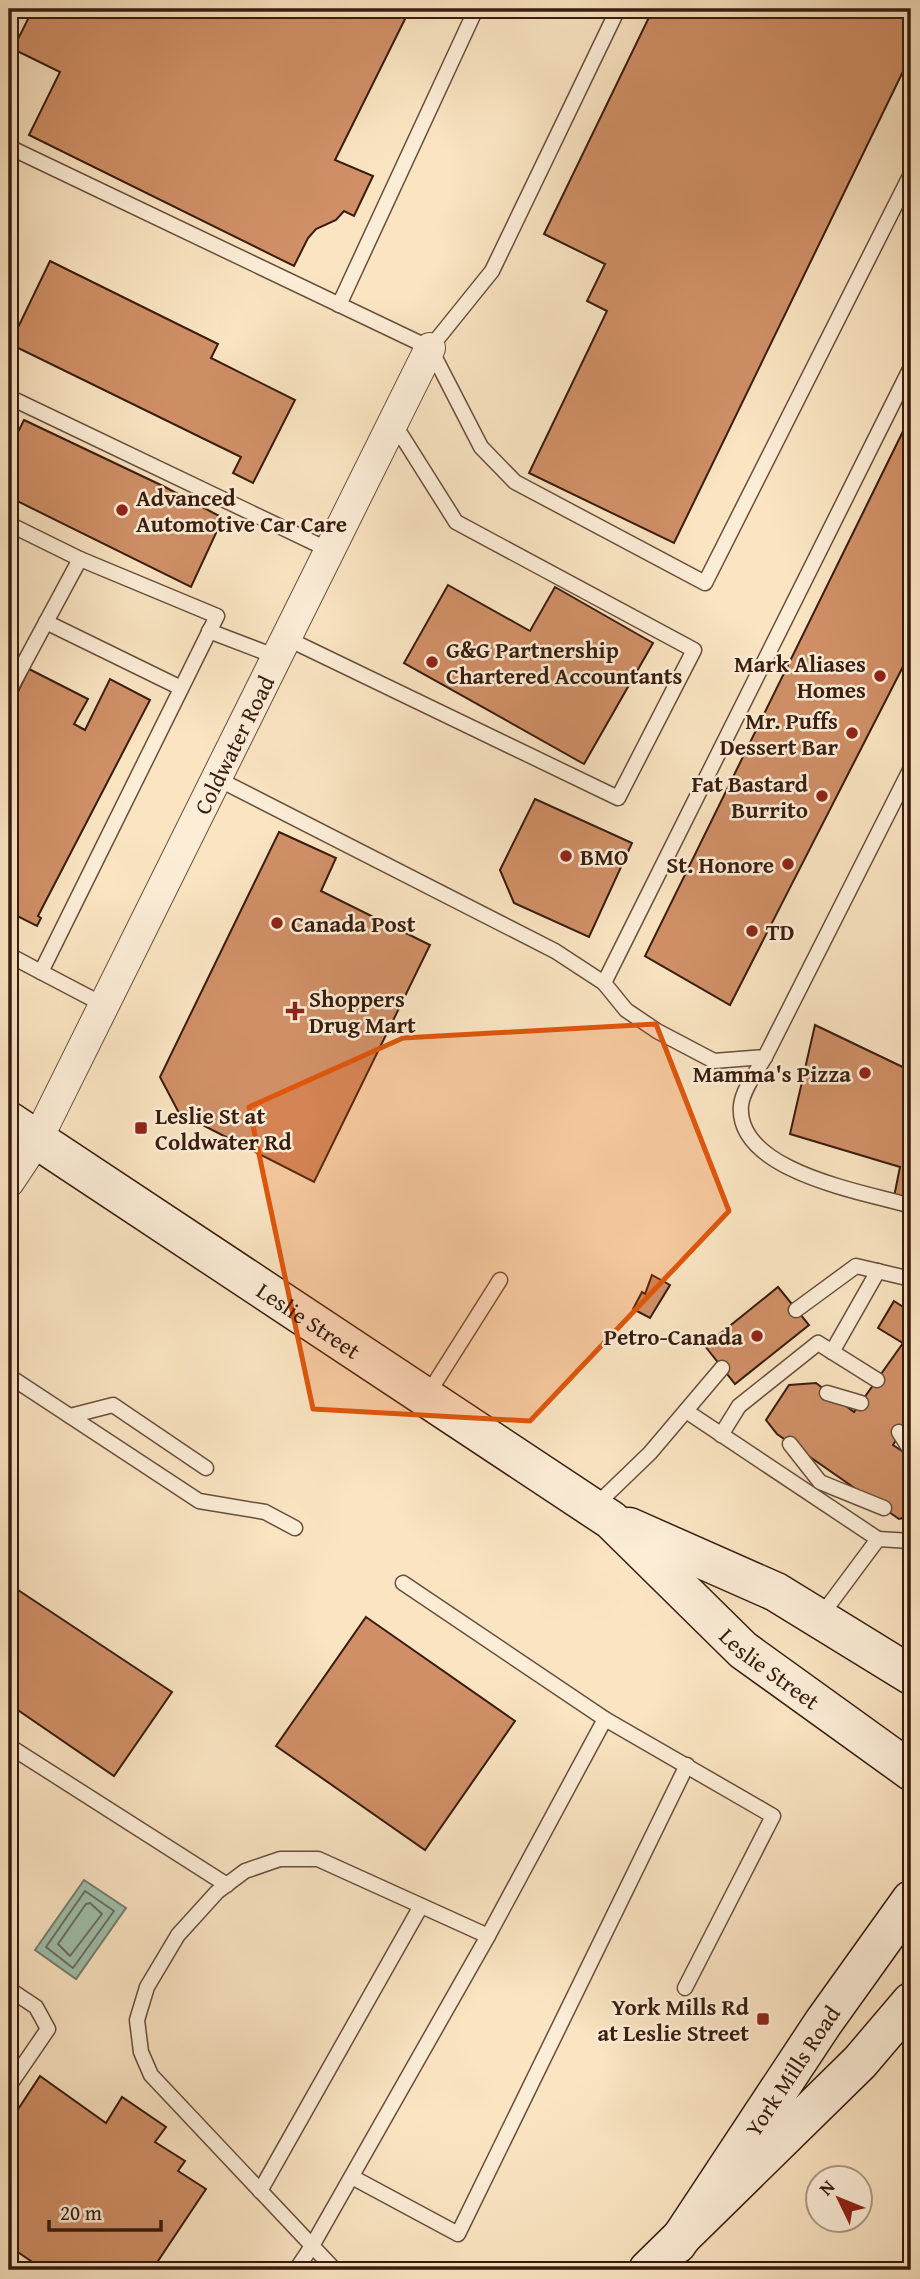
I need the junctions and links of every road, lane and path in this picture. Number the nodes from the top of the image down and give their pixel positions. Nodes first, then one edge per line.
1 (476, 9) edge
2 (618, 9) edge
3 (9, 147) edge
4 (911, 174) edge
5 (339, 305) junction
6 (429, 348) junction
7 (911, 368) edge
8 (9, 397) edge
9 (393, 422) junction
10 (9, 524) edge
11 (329, 550) junction
12 (80, 559) junction
13 (46, 622) junction
14 (209, 631) junction
15 (281, 648) junction
16 (181, 688) junction
17 (9, 691) edge
18 (911, 768) edge
19 (216, 778) junction
20 (9, 955) edge
21 (41, 972) junction
22 (604, 983) junction
23 (104, 1005) junction
24 (765, 1057) junction
25 (23, 1131) edge
26 (9, 1182) edge
27 (911, 1206) edge
28 (878, 1271) junction
29 (911, 1279) edge
30 (500, 1280) dead end
31 (796, 1310) dead end
32 (832, 1352) junction
33 (722, 1368) dead end
34 (9, 1376) edge
35 (877, 1380) dead end
36 (827, 1392) dead end
37 (426, 1397) junction
38 (861, 1403) dead end
39 (686, 1411) junction
40 (70, 1416) junction
41 (900, 1432) dead end
42 (721, 1435) junction
43 (790, 1444) dead end
44 (911, 1451) edge
45 (822, 1465) dead end
46 (206, 1468) dead end
47 (820, 1482) junction
48 (855, 1489) dead end
49 (811, 1494) junction
50 (884, 1508) dead end
51 (602, 1514) junction
52 (295, 1528) dead end
53 (878, 1539) junction
54 (911, 1541) edge
55 (403, 1583) dead end
56 (819, 1618) junction
57 (911, 1675) edge
58 (605, 1719) junction
59 (9, 1746) edge
60 (687, 1765) junction
61 (911, 1771) edge
62 (227, 1885) junction
63 (911, 1900) edge
64 (421, 1906) junction
65 (488, 1936) junction
66 (685, 1988) dead end
67 (9, 1989) edge
68 (911, 2002) edge
69 (9, 2086) edge
70 (352, 2177) junction
71 (260, 2191) junction
72 (677, 2244) junction
73 (312, 2246) junction
74 (296, 2270) edge
75 (335, 2270) edge
76 (648, 2270) edge

1 - 5 lane
2 - 6 lane
3 - 5 lane
4 - 6 lane
5 - 6 lane
6 - 9 street, Coldwater Road
7 - 22 lane
8 - 11 lane
9 - 11 street, Coldwater Road
9 - 15 lane
10 - 12 lane
11 - 15 street, Coldwater Road
12 - 13 lane
12 - 14 lane
13 - 16 lane
13 - 17 lane
14 - 15 lane
14 - 16 lane
15 - 19 street, Coldwater Road
16 - 21 lane
18 - 24 lane
19 - 22 lane
19 - 23 street, Coldwater Road
20 - 21 lane
21 - 23 lane
22 - 24 lane
23 - 25 street, Coldwater Road
24 - 27 lane
25 - 26 street, Coldwater Road
25 - 37 main road, Leslie Street
28 - 29 lane
28 - 31 lane
28 - 32 lane
30 - 37 lane
32 - 35 lane
32 - 42 lane
33 - 39 lane
34 - 40 lane
36 - 38 lane
37 - 51 main road, Leslie Street
39 - 42 lane
39 - 51 lane
40 - 46 lane
40 - 52 lane
41 - 44 lane
42 - 49 lane
43 - 47 lane
45 - 47 lane
47 - 48 lane
47 - 49 lane
47 - 50 lane
49 - 53 lane
51 - 56 main road, Leslie Street
51 - 61 main road, Leslie Street
53 - 54 lane
53 - 56 lane
55 - 58 lane
56 - 57 main road, Leslie Street
58 - 60 lane
58 - 65 lane
59 - 62 lane
60 - 66 lane
60 - 70 lane
62 - 64 lane
62 - 71 lane
63 - 72 main road, York Mills Road
64 - 65 lane
64 - 71 lane
65 - 70 lane
67 - 69 lane
68 - 72 main road, York Mills Road
70 - 73 lane
71 - 73 lane
72 - 76 main road, York Mills Road
73 - 74 lane
73 - 75 lane

